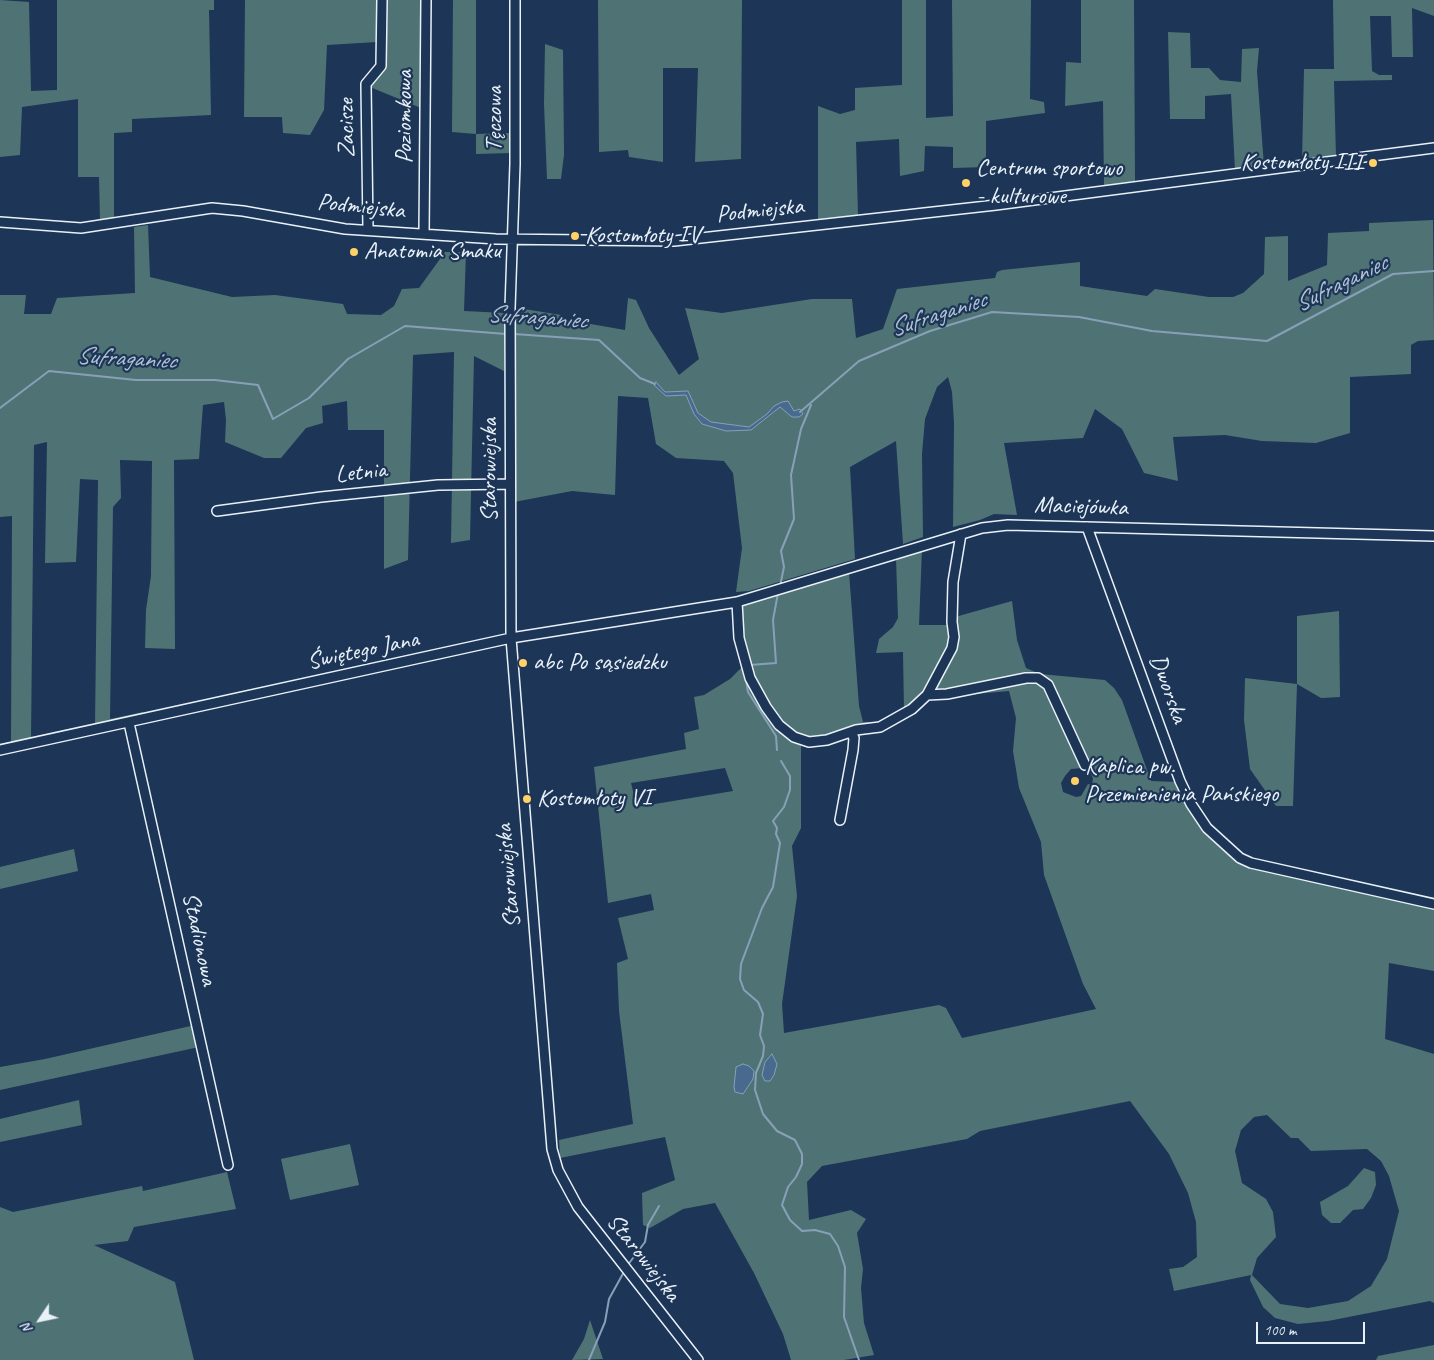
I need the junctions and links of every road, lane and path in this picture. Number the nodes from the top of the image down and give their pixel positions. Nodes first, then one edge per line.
1 (382, 0) edge
2 (426, 0) edge
3 (515, 0) edge
4 (1434, 148) edge
5 (0, 222) edge
6 (368, 230) junction
7 (424, 234) junction
8 (512, 239) junction
9 (510, 484) junction
10 (217, 512) dead end
11 (1087, 527) junction
12 (961, 534) junction
13 (1434, 536) edge
14 (737, 602) junction
15 (511, 638) junction
16 (926, 695) junction
17 (129, 723) junction
18 (851, 732) junction
19 (0, 750) edge
20 (1085, 765) dead end
21 (840, 820) dead end
22 (1434, 904) edge
23 (228, 1165) dead end
24 (698, 1360) edge

1 - 6 street, Zacisze
2 - 7 street, Poziomkowa
3 - 8 street, Tęczowa
4 - 8 street, Podmiejska
5 - 6 street, Podmiejska
6 - 7 street, Podmiejska
7 - 8 street, Podmiejska
8 - 9 street, Starowiejska
9 - 10 street, Letnia
9 - 15 street, Starowiejska
11 - 12 street, Maciejówka
11 - 13 street, Maciejówka
11 - 22 street, Dworska
12 - 14 street, Maciejówka
12 - 16 street
14 - 15 street, Świętego Jana
14 - 18 street
15 - 17 street, Świętego Jana
15 - 24 street, Starowiejska
16 - 18 street
16 - 20 street
17 - 19 street, Świętego Jana
17 - 23 street, Stadionowa
18 - 21 street

